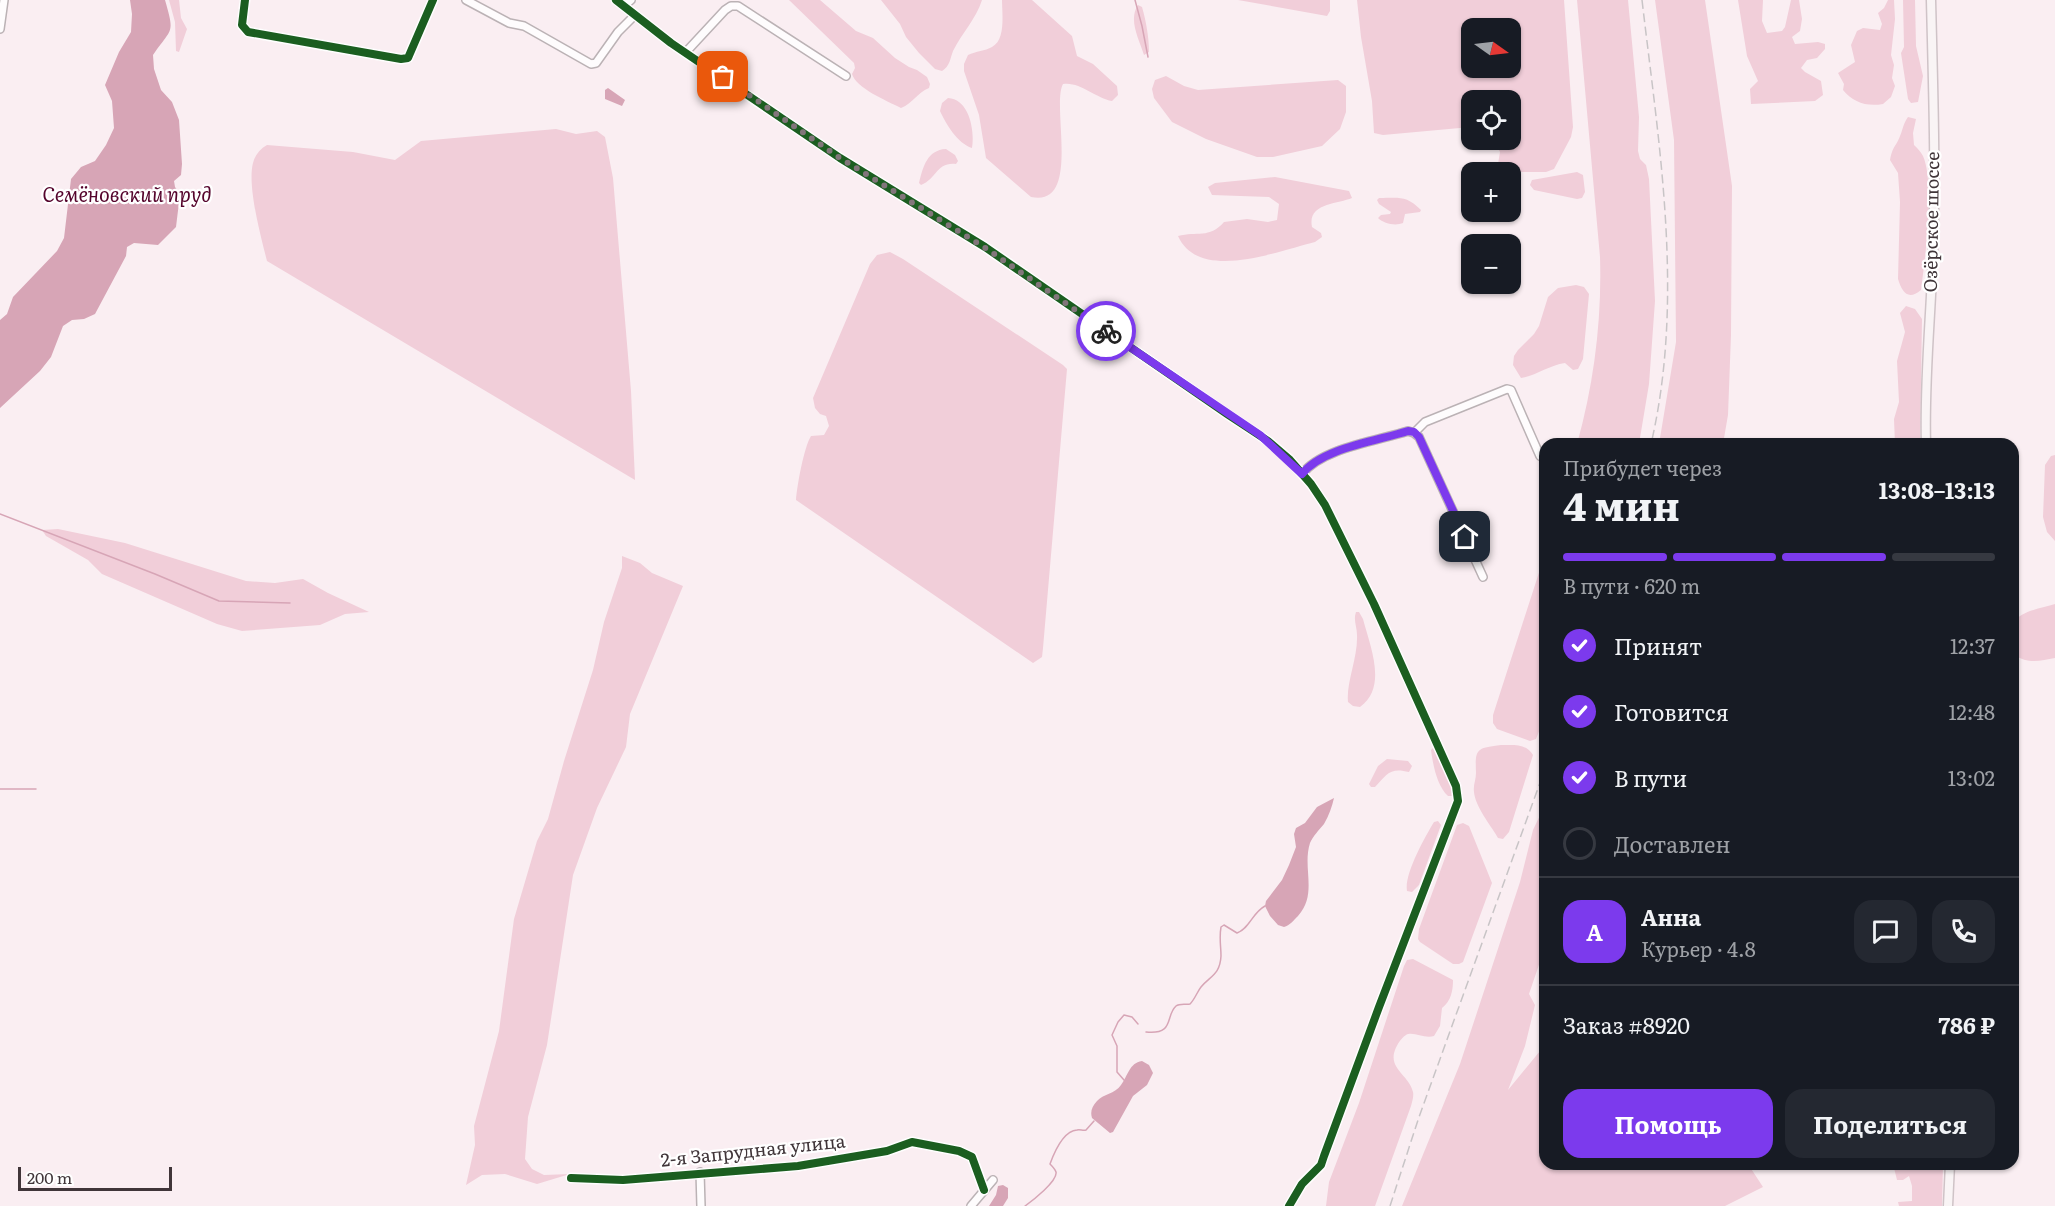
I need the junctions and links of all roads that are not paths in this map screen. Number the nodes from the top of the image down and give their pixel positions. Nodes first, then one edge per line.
1 (4, 0) edge
2 (245, 0) edge
3 (432, 0) edge
4 (466, 0) edge
5 (616, 0) edge
6 (632, 0) edge
7 (1931, 0) edge
8 (624, 6) junction
9 (635, 15) junction
10 (0, 29) edge
11 (686, 52) junction
12 (846, 76) dead end
13 (1414, 432) junction
14 (1926, 438) edge
15 (1539, 454) edge
16 (1302, 474) junction
17 (1483, 577) dead end
18 (1950, 1170) edge
19 (700, 1172) junction
20 (571, 1178) dead end
21 (993, 1180) dead end
22 (984, 1190) junction
23 (701, 1206) edge
24 (971, 1206) edge
25 (1289, 1206) edge
26 (1948, 1206) edge

1 - 10 street
2 - 3 street
4 - 9 street
5 - 8 street
6 - 8 street
7 - 14 main road, Озёрское шоссе
8 - 9 street
9 - 11 street
11 - 12 street
11 - 16 street
13 - 15 street
13 - 16 street
13 - 17 street
16 - 25 street
18 - 26 main road
19 - 20 street, 2-я Запрудная улица
19 - 22 street, 2-я Запрудная улица
19 - 23 street
21 - 22 street
22 - 24 street

